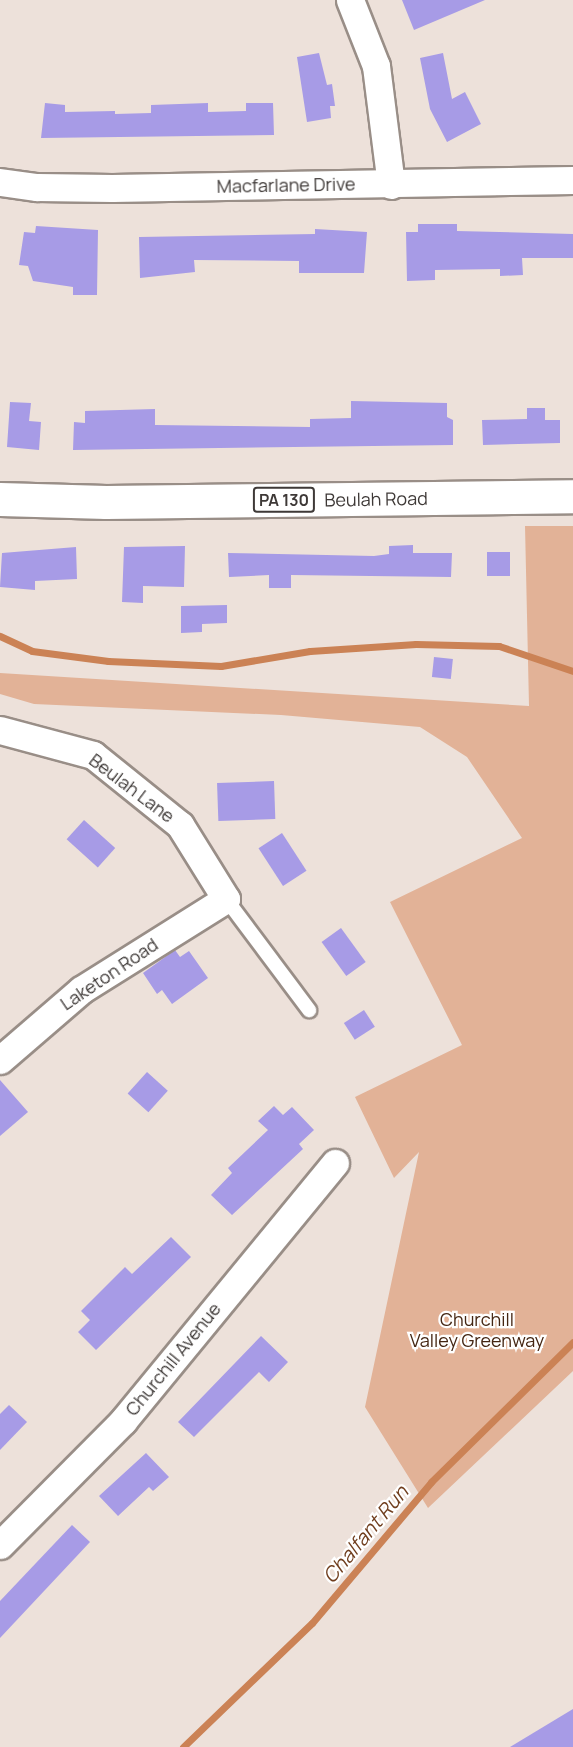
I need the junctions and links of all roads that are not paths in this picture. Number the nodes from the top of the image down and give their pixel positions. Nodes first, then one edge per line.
1 (350, 0) edge
2 (573, 180) edge
3 (0, 182) edge
4 (391, 185) junction
5 (573, 496) edge
6 (0, 499) edge
7 (0, 730) edge
8 (226, 899) junction
9 (309, 1010) dead end
10 (0, 1060) edge
11 (335, 1163) dead end
12 (0, 1545) edge

1 - 4 street
2 - 4 street, Macfarlane Drive
3 - 4 street, Macfarlane Drive
5 - 6 main road, Beulah Road / PA 130
7 - 8 street, Beulah Lane
8 - 9 lane
8 - 10 street, Laketon Road
11 - 12 street, Churchill Avenue

